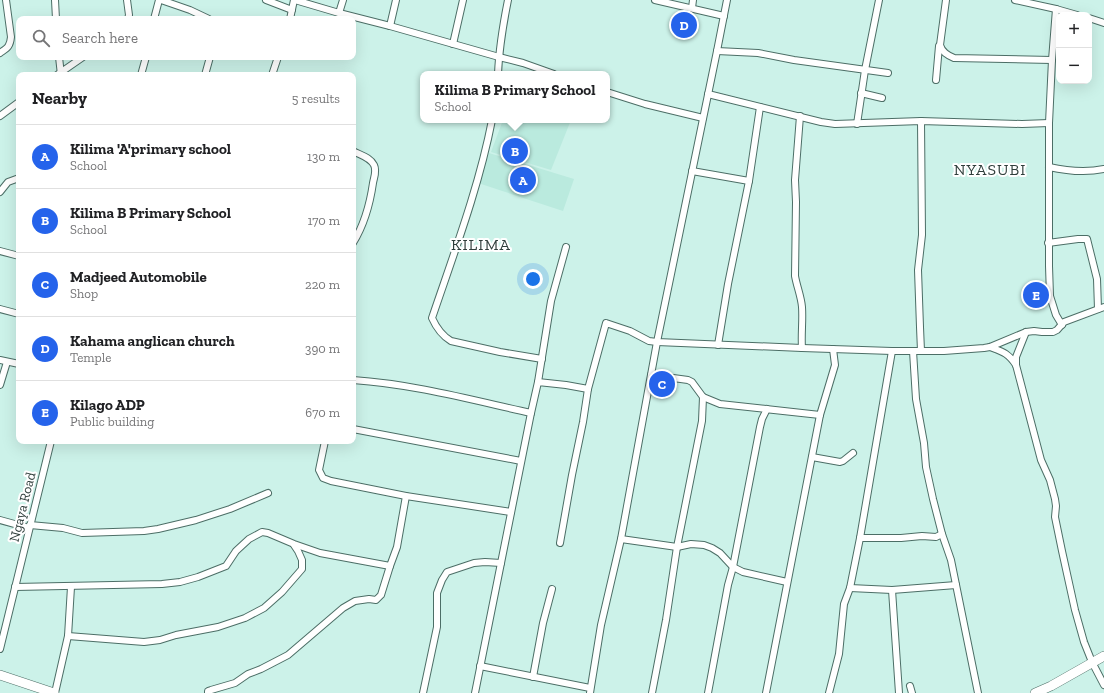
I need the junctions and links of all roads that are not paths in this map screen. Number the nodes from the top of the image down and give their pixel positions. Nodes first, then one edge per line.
1 (6, 0) edge
2 (55, 0) edge
3 (127, 0) edge
4 (160, 0) edge
5 (266, 0) edge
6 (295, 0) edge
7 (343, 0) edge
8 (396, 0) edge
9 (463, 0) edge
10 (508, 0) edge
11 (655, 0) edge
12 (693, 0) edge
13 (727, 0) edge
14 (879, 0) edge
15 (946, 0) edge
16 (1015, 0) edge
17 (692, 8) junction
18 (1056, 9) junction
19 (292, 10) junction
20 (1066, 12) edge
21 (339, 13) junction
22 (56, 16) edge
23 (129, 16) edge
24 (155, 16) edge
25 (203, 16) edge
26 (291, 16) edge
27 (351, 16) edge
28 (724, 16) junction
29 (356, 17) edge
30 (1092, 19) edge
31 (1104, 23) edge
32 (390, 26) junction
33 (453, 44) junction
34 (940, 44) junction
35 (717, 51) junction
36 (0, 53) edge
37 (499, 58) junction
38 (59, 60) edge
39 (79, 60) edge
40 (145, 60) edge
41 (209, 60) edge
42 (277, 60) edge
43 (1052, 60) junction
44 (864, 70) junction
45 (498, 71) edge
46 (546, 71) edge
47 (60, 72) edge
48 (63, 72) edge
49 (142, 72) edge
50 (206, 72) edge
51 (273, 72) edge
52 (888, 73) dead end
53 (936, 80) dead end
54 (610, 93) edge
55 (861, 93) junction
56 (708, 94) junction
57 (882, 98) dead end
58 (16, 104) edge
59 (760, 107) junction
60 (0, 116) edge
61 (800, 116) junction
62 (703, 118) junction
63 (922, 121) junction
64 (491, 123) edge
65 (1049, 123) junction
66 (857, 124) junction
67 (356, 153) edge
68 (1049, 167) junction
69 (1104, 169) edge
70 (692, 171) junction
71 (16, 179) edge
72 (749, 182) junction
73 (0, 192) edge
74 (356, 238) edge
75 (1048, 243) junction
76 (566, 247) dead end
77 (0, 251) edge
78 (16, 255) edge
79 (1101, 308) edge
80 (0, 309) edge
81 (16, 313) edge
82 (1062, 325) junction
83 (1026, 332) junction
84 (657, 342) junction
85 (718, 345) junction
86 (990, 347) junction
87 (802, 348) junction
88 (833, 349) junction
89 (892, 351) junction
90 (913, 351) junction
91 (922, 351) junction
92 (542, 359) junction
93 (0, 360) edge
94 (7, 362) junction
95 (16, 364) edge
96 (1016, 365) junction
97 (650, 375) junction
98 (356, 380) edge
99 (538, 382) junction
100 (0, 384) edge
101 (588, 390) junction
102 (703, 397) junction
103 (768, 409) junction
104 (531, 413) junction
105 (820, 415) junction
106 (356, 430) edge
107 (49, 444) edge
108 (324, 444) edge
109 (853, 453) dead end
110 (812, 458) junction
111 (521, 461) junction
112 (268, 493) dead end
113 (406, 496) junction
114 (511, 512) junction
115 (0, 520) edge
116 (30, 527) junction
117 (942, 534) junction
118 (860, 538) junction
119 (621, 539) junction
120 (560, 543) dead end
121 (294, 544) junction
122 (677, 547) junction
123 (501, 563) junction
124 (390, 566) junction
125 (732, 568) junction
126 (787, 582) junction
127 (956, 585) junction
128 (71, 586) junction
129 (15, 587) junction
130 (850, 588) junction
131 (552, 589) dead end
132 (892, 590) junction
133 (68, 636) junction
134 (0, 649) edge
135 (1104, 656) edge
136 (1092, 662) junction
137 (480, 666) junction
138 (0, 675) edge
139 (534, 677) junction
140 (1104, 685) edge
141 (910, 686) dead end
142 (590, 691) edge
143 (55, 693) edge
144 (208, 693) edge
145 (423, 693) edge
146 (475, 693) edge
147 (652, 693) edge
148 (708, 693) edge
149 (766, 693) edge
150 (829, 693) edge
151 (899, 693) edge
152 (912, 693) edge
153 (978, 693) edge
154 (1035, 693) edge

1 - 36 street
2 - 22 street
3 - 23 street
4 - 24 street
4 - 25 street
5 - 19 street
6 - 19 street
6 - 21 street
7 - 21 street
8 - 32 street
9 - 33 street
10 - 37 street
11 - 17 street
12 - 17 street
13 - 28 street
14 - 44 street
15 - 34 street
16 - 18 street
17 - 28 street
18 - 20 street
18 - 43 street
19 - 26 street
21 - 27 street
28 - 35 street
29 - 32 street
30 - 31 street
32 - 33 street
33 - 37 street
34 - 43 street
34 - 53 street
35 - 44 street
35 - 56 street
37 - 45 street
37 - 46 street
38 - 47 street
39 - 48 street
40 - 49 street
41 - 50 street
42 - 51 street
43 - 65 street
44 - 52 street
44 - 55 street
54 - 62 street
55 - 57 street
55 - 66 street
56 - 59 street
56 - 62 street
58 - 60 street
59 - 61 street
59 - 72 street
61 - 66 street
61 - 87 street
62 - 70 street
63 - 65 street
63 - 66 street
63 - 91 street
64 - 92 street
65 - 68 street
67 - 74 street
68 - 69 street
68 - 75 street
70 - 72 street
70 - 84 street
71 - 73 street
72 - 85 street
75 - 79 street
75 - 82 street
76 - 92 street
77 - 78 street
79 - 82 street
80 - 81 street
82 - 83 street
83 - 86 street
83 - 96 street
84 - 85 street
84 - 97 street
84 - 101 street
85 - 87 street
86 - 91 street
86 - 96 street
87 - 88 street
88 - 89 street
88 - 105 street
89 - 90 street
89 - 118 street
90 - 91 street
90 - 117 street
92 - 99 street
93 - 94 street
94 - 95 street
94 - 100 street
96 - 136 street
97 - 102 street
97 - 119 street
98 - 104 street
99 - 101 street
99 - 104 street
101 - 120 street
102 - 103 street
102 - 122 street
103 - 105 street
103 - 125 street
104 - 111 street
105 - 110 street
106 - 111 street
107 - 116 street, Ngaya Road
108 - 113 street
109 - 110 street
110 - 126 street
111 - 114 street
112 - 116 street
113 - 114 street
113 - 124 street
114 - 123 street
115 - 116 street
116 - 129 street, Ngaya Road
117 - 118 street
117 - 127 street
118 - 130 street
119 - 122 street
119 - 142 street
121 - 124 street
121 - 128 street
121 - 133 street
122 - 125 street
122 - 147 street
123 - 137 street
123 - 145 street
124 - 144 street
125 - 126 street
125 - 148 street
126 - 149 street
127 - 132 street
127 - 153 street
128 - 129 street
128 - 133 street
129 - 134 street, Ngaya Road
130 - 132 street
130 - 150 street
131 - 139 street
132 - 151 street
133 - 143 street
135 - 136 highway
136 - 140 street
136 - 154 highway
137 - 139 street
137 - 146 street
138 - 143 highway
139 - 142 street
141 - 152 street

